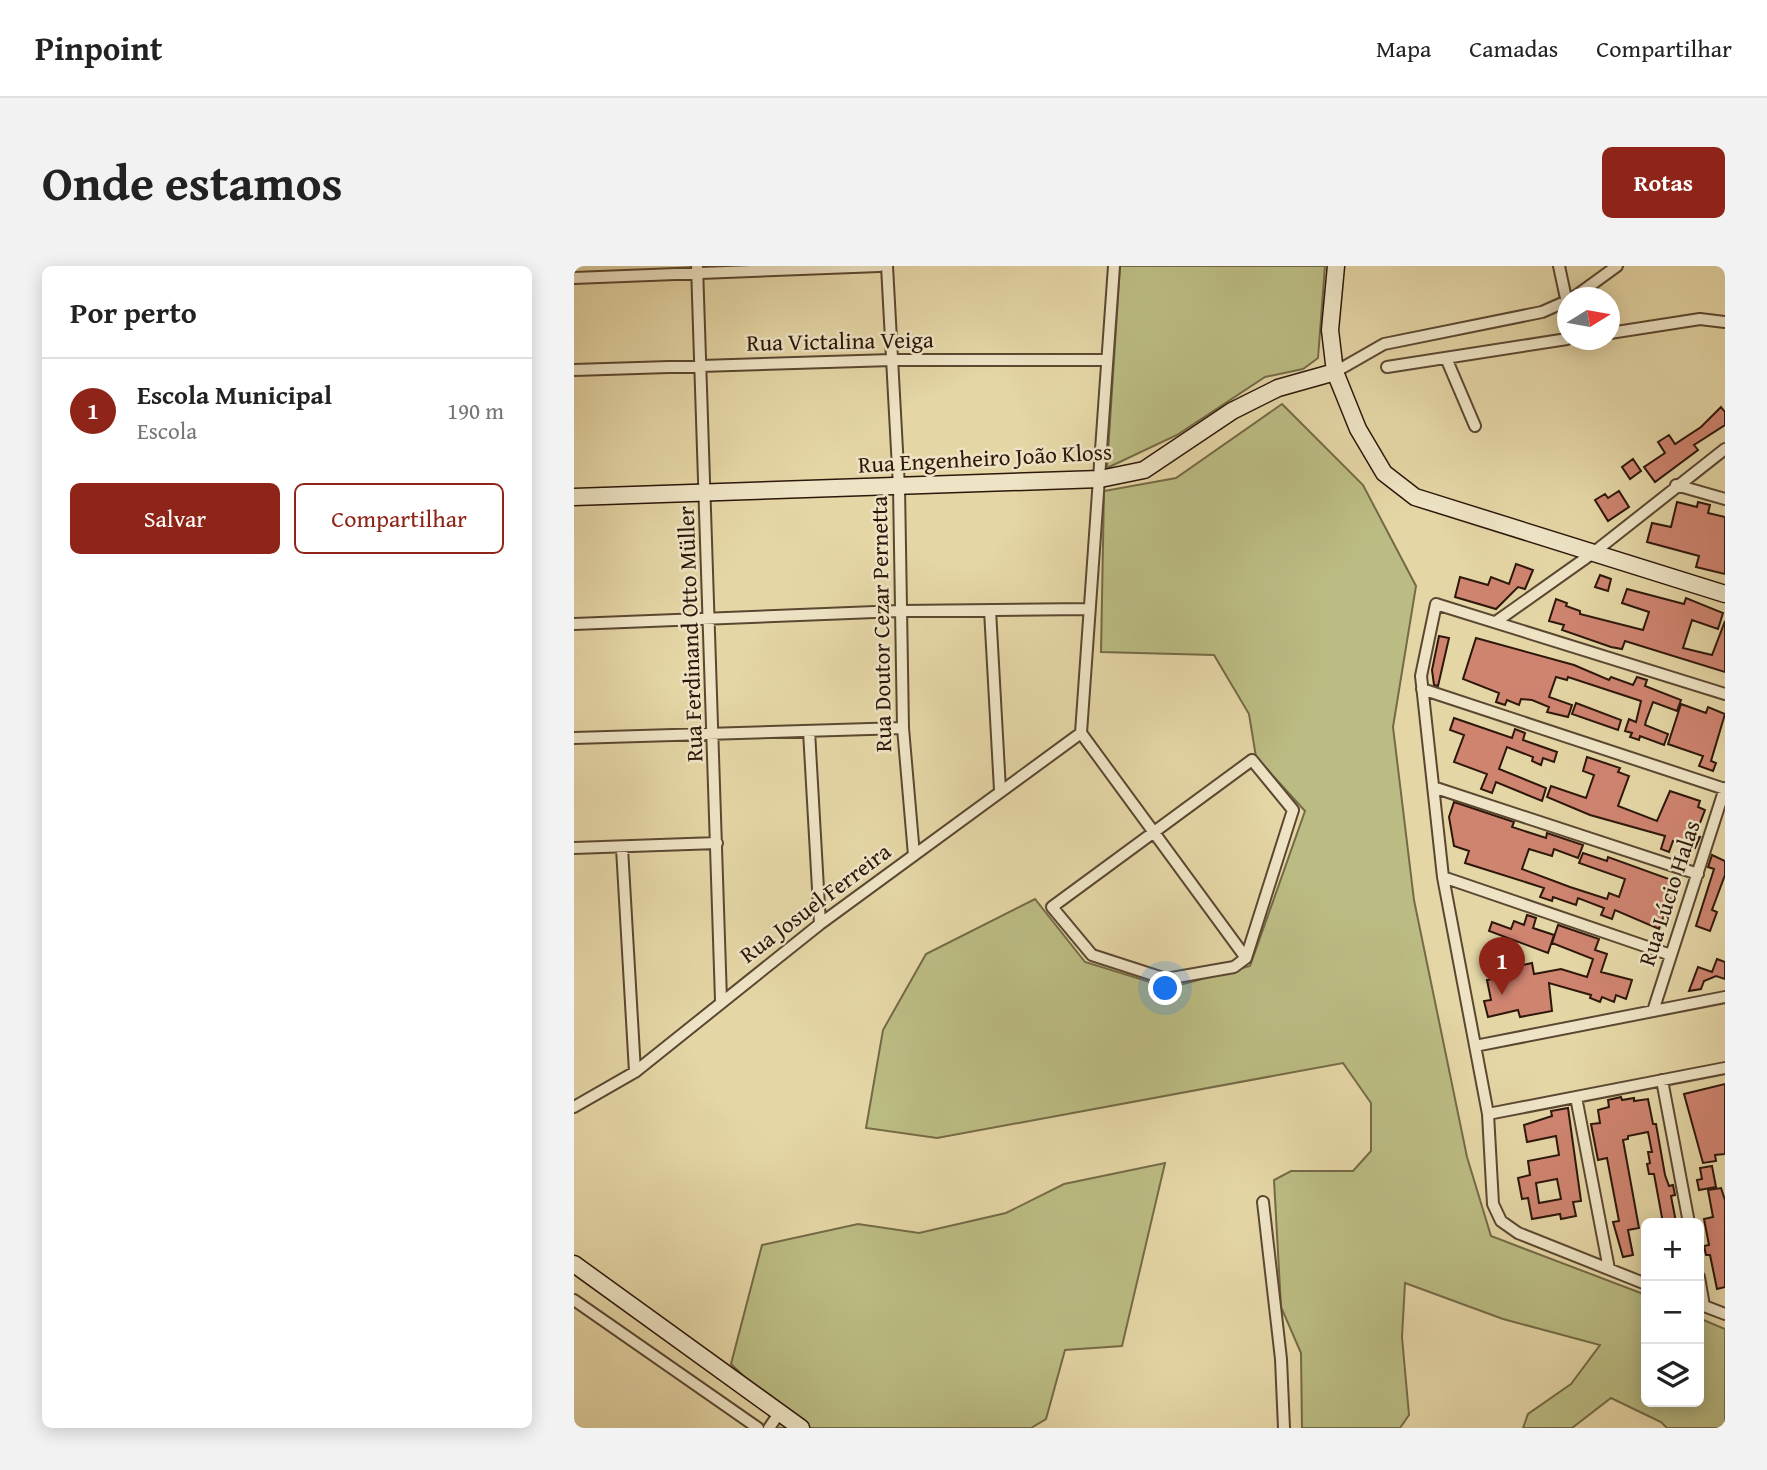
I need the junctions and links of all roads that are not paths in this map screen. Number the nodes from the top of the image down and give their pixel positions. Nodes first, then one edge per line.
1 (878, 266) edge
2 (887, 266) edge
3 (1114, 266) edge
4 (1336, 266) edge
5 (1559, 266) edge
6 (1617, 266) edge
7 (697, 270) edge
8 (574, 278) edge
9 (1564, 287) edge
10 (1588, 287) edge
11 (1557, 306) edge
12 (1725, 322) edge
13 (1620, 331) edge
14 (1557, 341) edge
15 (1446, 358) junction
16 (892, 360) junction
17 (1106, 360) junction
18 (701, 365) junction
19 (1387, 367) dead end
20 (574, 370) edge
21 (1335, 372) junction
22 (1475, 426) dead end
23 (1725, 449) edge
24 (1100, 479) junction
25 (1676, 485) junction
26 (899, 487) junction
27 (706, 492) junction
28 (574, 497) edge
29 (1725, 499) edge
30 (1592, 553) junction
31 (1725, 594) edge
32 (1087, 608) junction
33 (990, 610) junction
34 (900, 611) junction
35 (708, 620) junction
36 (1497, 621) junction
37 (574, 624) edge
38 (1422, 689) junction
39 (1725, 694) edge
40 (903, 728) junction
41 (809, 731) junction
42 (1081, 733) junction
43 (713, 735) junction
44 (574, 738) edge
45 (1433, 787) junction
46 (1725, 789) edge
47 (1000, 790) junction
48 (1153, 833) junction
49 (718, 843) junction
50 (622, 848) junction
51 (574, 849) edge
52 (914, 855) junction
53 (1698, 873) junction
54 (1443, 877) junction
55 (820, 924) junction
56 (1671, 955) junction
57 (1245, 958) junction
58 (1725, 997) edge
59 (721, 1000) junction
60 (1653, 1011) junction
61 (1475, 1046) junction
62 (1725, 1069) edge
63 (635, 1072) junction
64 (1662, 1080) junction
65 (1576, 1097) junction
66 (574, 1107) edge
67 (1488, 1114) junction
68 (1263, 1202) dead end
69 (1688, 1218) edge
70 (574, 1264) edge
71 (1609, 1269) junction
72 (1641, 1281) edge
73 (574, 1300) edge
74 (1704, 1306) edge
75 (1725, 1314) edge
76 (780, 1412) junction
77 (758, 1428) edge
78 (769, 1428) edge
79 (801, 1428) edge
80 (1284, 1428) edge

1 - 7 street
2 - 16 street, Rua Doutor Cezar Pernetta
3 - 17 street
4 - 21 street
5 - 9 street
6 - 10 street
7 - 8 street
7 - 18 street, Rua Ferdinand Otto Müller
11 - 21 street, Rua Engenheiro João Kloss
12 - 13 street
14 - 15 street
15 - 19 street
15 - 22 street
16 - 17 street, Rua Victalina Veiga
16 - 18 street, Rua Victalina Veiga
16 - 26 street, Rua Doutor Cezar Pernetta
17 - 24 street
18 - 20 street, Rua Victalina Veiga
18 - 27 street, Rua Ferdinand Otto Müller
21 - 24 street, Rua Engenheiro João Kloss
21 - 30 street
23 - 25 street
24 - 26 street, Rua Engenheiro João Kloss
24 - 32 street
25 - 29 street
25 - 30 street
26 - 27 street, Rua Engenheiro João Kloss
26 - 34 street, Rua Doutor Cezar Pernetta
27 - 28 street, Rua Engenheiro João Kloss
27 - 35 street, Rua Ferdinand Otto Müller
30 - 31 street
30 - 36 street
32 - 33 street
32 - 42 street
33 - 34 street
33 - 47 street
34 - 35 street
34 - 40 street, Rua Doutor Cezar Pernetta
35 - 37 street
35 - 43 street, Rua Ferdinand Otto Müller
36 - 38 street
36 - 39 street
38 - 45 street
38 - 46 street
40 - 41 street
40 - 52 street, Rua Doutor Cezar Pernetta
41 - 43 street
41 - 55 street
42 - 47 street, Rua Josuel Ferreira
42 - 48 street
43 - 44 street
43 - 49 street, Rua Ferdinand Otto Müller
45 - 53 street
45 - 54 street
46 - 53 street, Rua Lúcio Halas
47 - 52 street, Rua Josuel Ferreira
48 - 57 street
48 - 57 street
48 - 57 street
49 - 50 street
49 - 59 street, Rua Ferdinand Otto Müller
50 - 51 street
50 - 63 street
52 - 55 street, Rua Josuel Ferreira
53 - 56 street, Rua Lúcio Halas
54 - 56 street
54 - 61 street
55 - 59 street, Rua Josuel Ferreira
56 - 60 street, Rua Lúcio Halas
58 - 60 street
59 - 63 street, Rua Josuel Ferreira
60 - 61 street
61 - 67 street
62 - 64 street
63 - 66 street, Rua Josuel Ferreira
64 - 65 street
64 - 69 street
65 - 67 street
65 - 71 street
67 - 71 street
68 - 80 street
70 - 76 street
71 - 72 street
73 - 77 street
74 - 75 street
76 - 78 street
76 - 79 street

